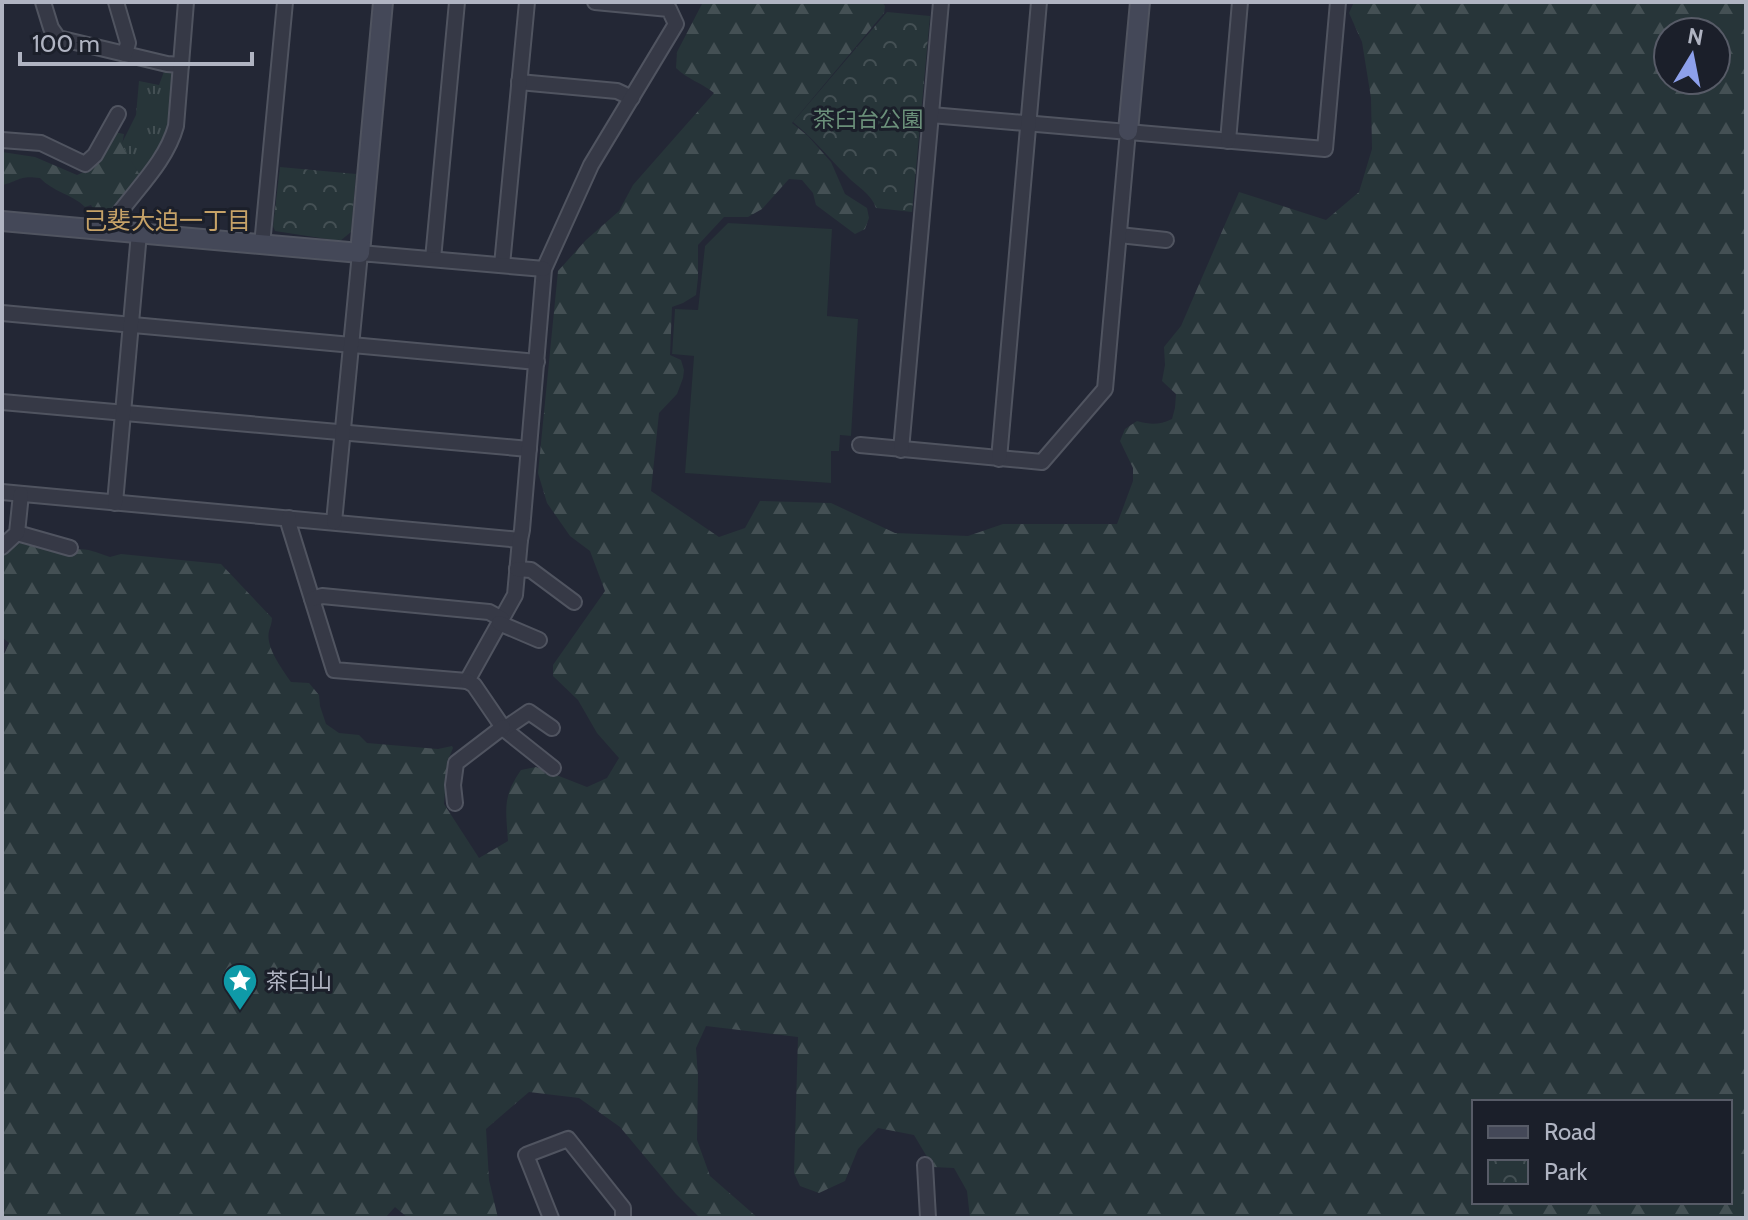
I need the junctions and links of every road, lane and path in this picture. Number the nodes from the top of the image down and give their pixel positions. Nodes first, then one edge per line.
1 (43, 2) edge
2 (116, 2) edge
3 (186, 2) edge
4 (285, 2) edge
5 (383, 2) edge
6 (457, 2) edge
7 (527, 2) edge
8 (595, 2) edge
9 (941, 2) edge
10 (1039, 2) edge
11 (1140, 2) edge
12 (1240, 2) edge
13 (1338, 2) edge
14 (125, 54) junction
15 (181, 65) junction
16 (519, 82) junction
17 (632, 98) junction
18 (118, 114) dead end
19 (931, 115) junction
20 (1028, 123) junction
21 (1128, 131) junction
22 (2, 140) edge
23 (1228, 141) junction
24 (2, 221) edge
25 (113, 231) junction
26 (139, 233) junction
27 (1119, 235) junction
28 (1166, 240) dead end
29 (262, 245) junction
30 (360, 253) junction
31 (433, 259) junction
32 (502, 265) junction
33 (544, 269) junction
34 (2, 313) edge
35 (131, 324) junction
36 (350, 344) junction
37 (537, 362) junction
38 (2, 402) edge
39 (122, 412) junction
40 (343, 432) junction
41 (860, 445) dead end
42 (529, 449) junction
43 (901, 450) junction
44 (999, 459) junction
45 (2, 492) edge
46 (21, 494) junction
47 (115, 503) junction
48 (289, 518) junction
49 (334, 522) junction
50 (17, 533) junction
51 (520, 540) junction
52 (2, 547) edge
53 (70, 548) dead end
54 (517, 569) junction
55 (312, 599) junction
56 (574, 602) dead end
57 (500, 621) junction
58 (539, 640) dead end
59 (467, 681) junction
60 (504, 728) junction
61 (552, 728) dead end
62 (553, 768) dead end
63 (455, 803) dead end
64 (925, 1165) dead end
65 (551, 1218) edge
66 (623, 1218) edge
67 (928, 1218) edge

1 - 14 street
2 - 14 street
3 - 15 street
4 - 29 street
5 - 30 street
6 - 31 street
7 - 16 street
8 - 17 street
9 - 19 street
10 - 20 street
11 - 21 street
12 - 23 street
13 - 23 street
14 - 15 street
15 - 25 street
16 - 17 street
16 - 32 street
17 - 33 street
18 - 22 street
19 - 20 street
19 - 43 street
20 - 21 street
20 - 44 street
21 - 23 street
21 - 27 street
24 - 25 street
25 - 26 street
26 - 29 street
26 - 35 street
27 - 28 street
27 - 44 street
29 - 30 street
30 - 31 street
30 - 36 street
31 - 32 street
32 - 33 street
33 - 37 street
34 - 35 street
35 - 36 street
35 - 39 street
36 - 37 street
36 - 40 street
37 - 42 street
38 - 39 street
39 - 40 street
39 - 47 street
40 - 42 street
40 - 49 street
41 - 43 street
42 - 51 street
43 - 44 street
45 - 46 street
46 - 47 street
46 - 50 street
47 - 48 street
48 - 49 street
48 - 55 street
49 - 51 street
50 - 52 street
50 - 53 street
51 - 54 street
54 - 56 street
54 - 57 street
55 - 57 street
55 - 59 street
57 - 58 street
57 - 59 street
59 - 60 street
60 - 61 street
60 - 62 street
60 - 63 street
64 - 67 street
65 - 66 street

